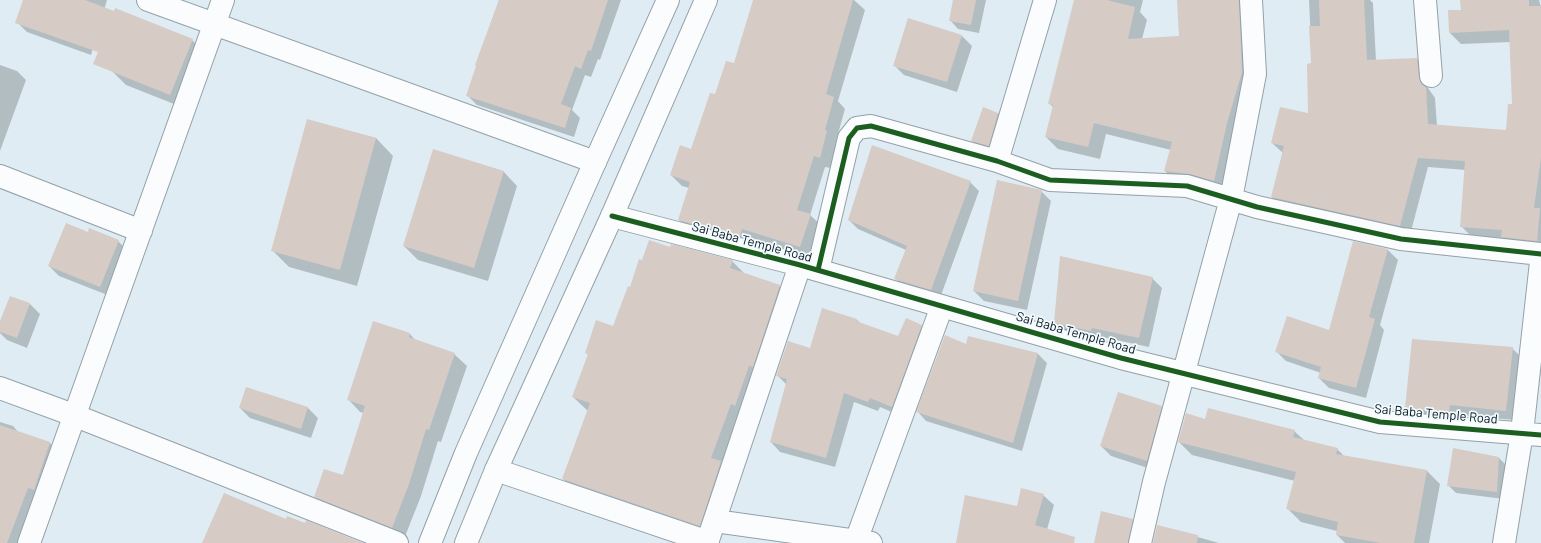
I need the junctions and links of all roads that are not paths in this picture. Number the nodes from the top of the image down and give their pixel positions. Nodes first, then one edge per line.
1 (148, 0) edge
2 (223, 0) edge
3 (668, 0) edge
4 (706, 0) edge
5 (1044, 0) edge
6 (1251, 0) edge
7 (1425, 0) edge
8 (214, 25) junction
9 (1431, 76) dead end
10 (997, 161) junction
11 (595, 162) junction
12 (0, 176) edge
13 (1231, 199) junction
14 (612, 216) junction
15 (141, 231) junction
16 (1541, 254) edge
17 (1541, 262) edge
18 (809, 268) junction
19 (942, 306) junction
20 (1183, 373) junction
21 (0, 388) edge
22 (76, 416) junction
23 (1532, 434) edge
24 (496, 470) junction
25 (715, 521) junction
26 (823, 540) edge
27 (708, 542) edge
28 (863, 542) edge
29 (30, 543) edge
30 (397, 543) edge
31 (430, 543) edge
32 (466, 543) edge
33 (1140, 543) edge
34 (1504, 543) edge

1 - 8 street
2 - 8 street
3 - 11 street
4 - 14 street
5 - 10 street
6 - 13 street
7 - 9 street
8 - 11 street
8 - 15 street
10 - 13 street
10 - 18 street
11 - 31 street
12 - 15 street
13 - 16 street
13 - 20 street
14 - 18 street, Sai Baba Temple Road
14 - 24 street
15 - 22 street
17 - 23 street
18 - 19 street, Sai Baba Temple Road
18 - 25 street
19 - 20 street, Sai Baba Temple Road
19 - 28 street
20 - 23 street, Sai Baba Temple Road
20 - 33 street
21 - 22 street
22 - 29 street
22 - 30 street
23 - 34 street
24 - 27 street
24 - 32 street
25 - 26 street
25 - 27 street
26 - 28 street

